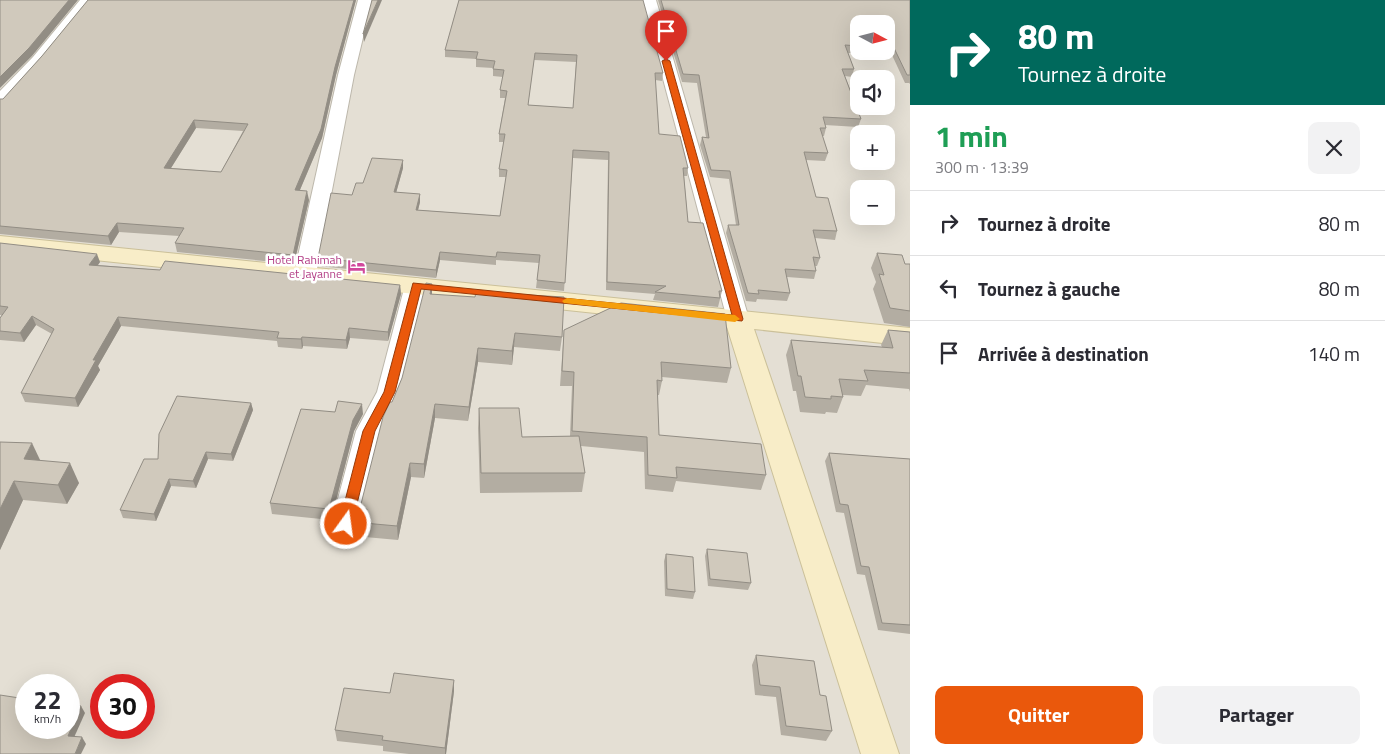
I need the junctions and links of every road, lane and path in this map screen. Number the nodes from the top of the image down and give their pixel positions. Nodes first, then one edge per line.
1 (87, 0) edge
2 (365, 0) edge
3 (649, 0) edge
4 (0, 101) edge
5 (0, 243) edge
6 (305, 274) junction
7 (416, 285) junction
8 (738, 319) junction
9 (910, 337) edge
10 (346, 524) dead end
11 (880, 754) edge

1 - 4 street
2 - 6 street
3 - 8 street
5 - 6 main road
6 - 7 main road
7 - 8 main road
7 - 10 street
8 - 9 main road
8 - 11 main road

